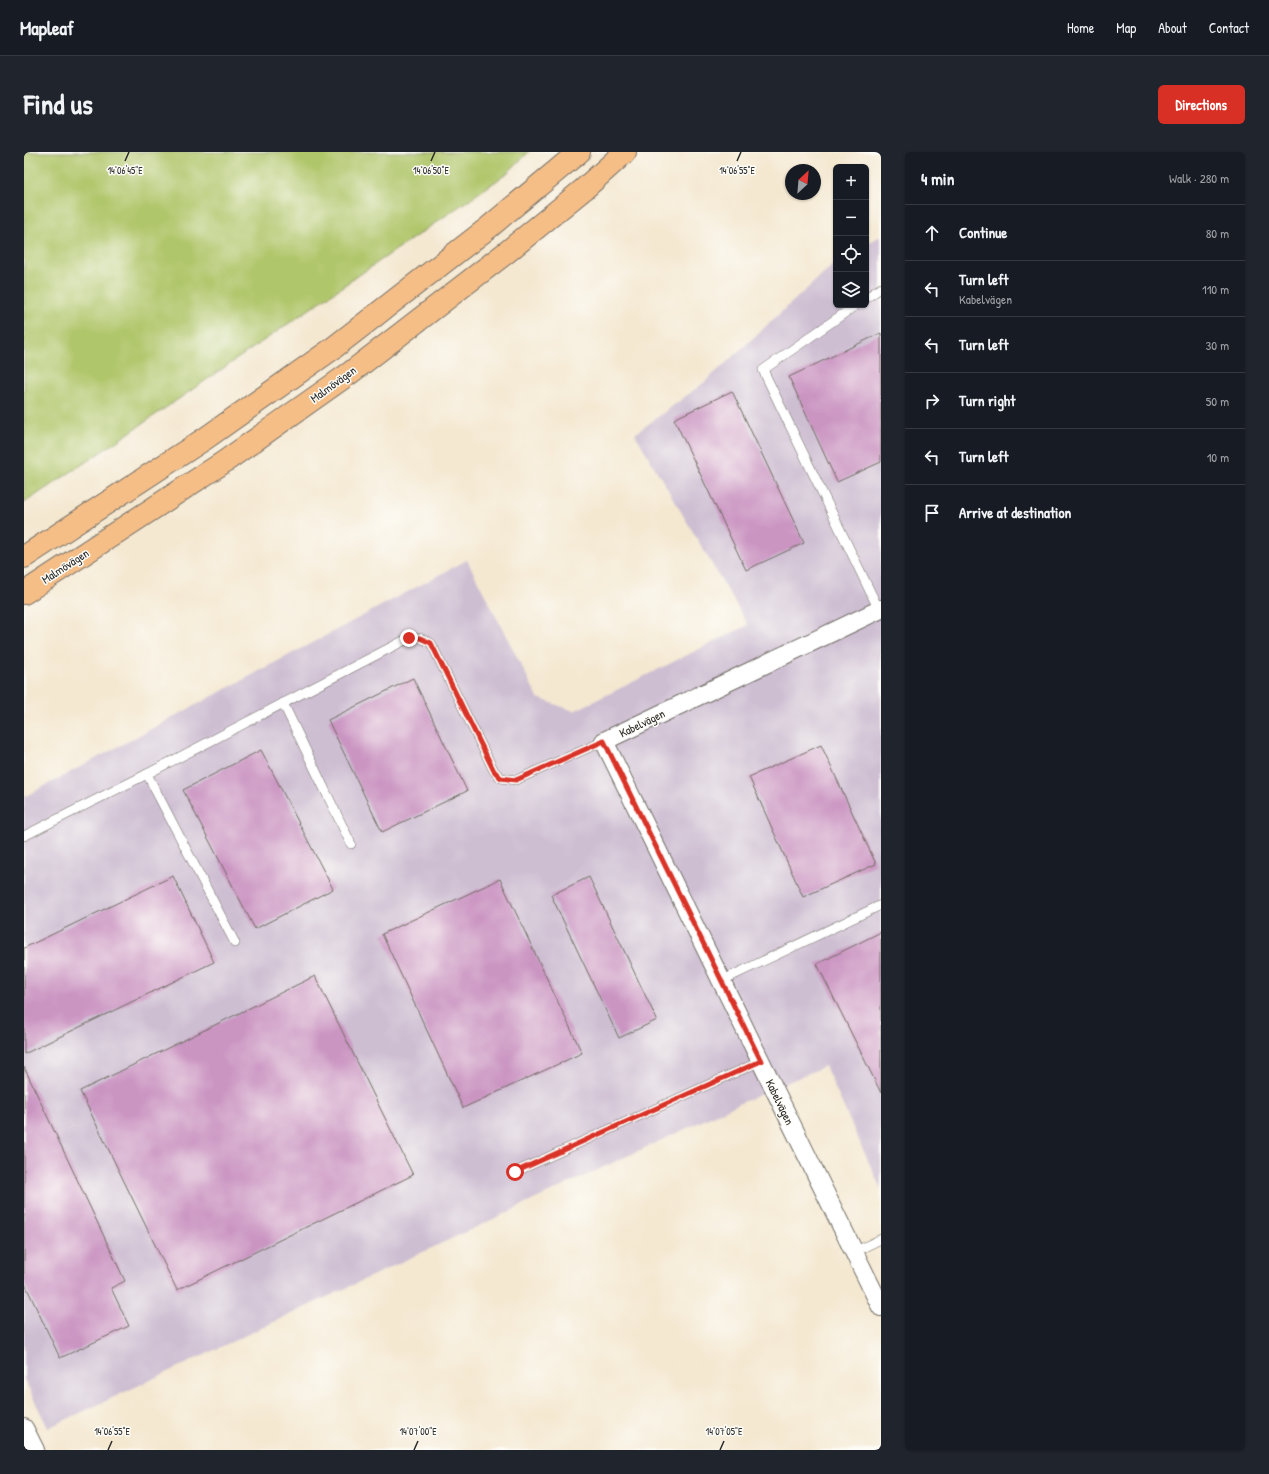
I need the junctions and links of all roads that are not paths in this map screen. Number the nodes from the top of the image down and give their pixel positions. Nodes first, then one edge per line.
1 (579, 152) edge
2 (625, 152) edge
3 (881, 288) edge
4 (869, 296) edge
5 (852, 308) edge
6 (24, 557) edge
7 (24, 593) edge
8 (880, 609) edge
9 (283, 703) junction
10 (604, 741) junction
11 (147, 774) junction
12 (24, 836) edge
13 (351, 844) dead end
14 (881, 905) edge
15 (235, 944) dead end
16 (721, 981) junction
17 (761, 1061) junction
18 (515, 1172) dead end
19 (881, 1239) edge
20 (854, 1252) junction
21 (881, 1307) edge
22 (24, 1428) edge
23 (35, 1450) edge

1 - 6 highway
2 - 7 highway, Malmövägen
3 - 4 lane
5 - 8 lane
8 - 10 street, Kabelvägen
9 - 10 lane
9 - 11 lane
9 - 13 lane
10 - 16 street, Kabelvägen
11 - 12 lane
11 - 15 lane
14 - 16 lane
16 - 17 street, Kabelvägen
17 - 18 lane
17 - 20 street, Kabelvägen
19 - 20 lane
20 - 21 street, Kabelvägen
22 - 23 street

